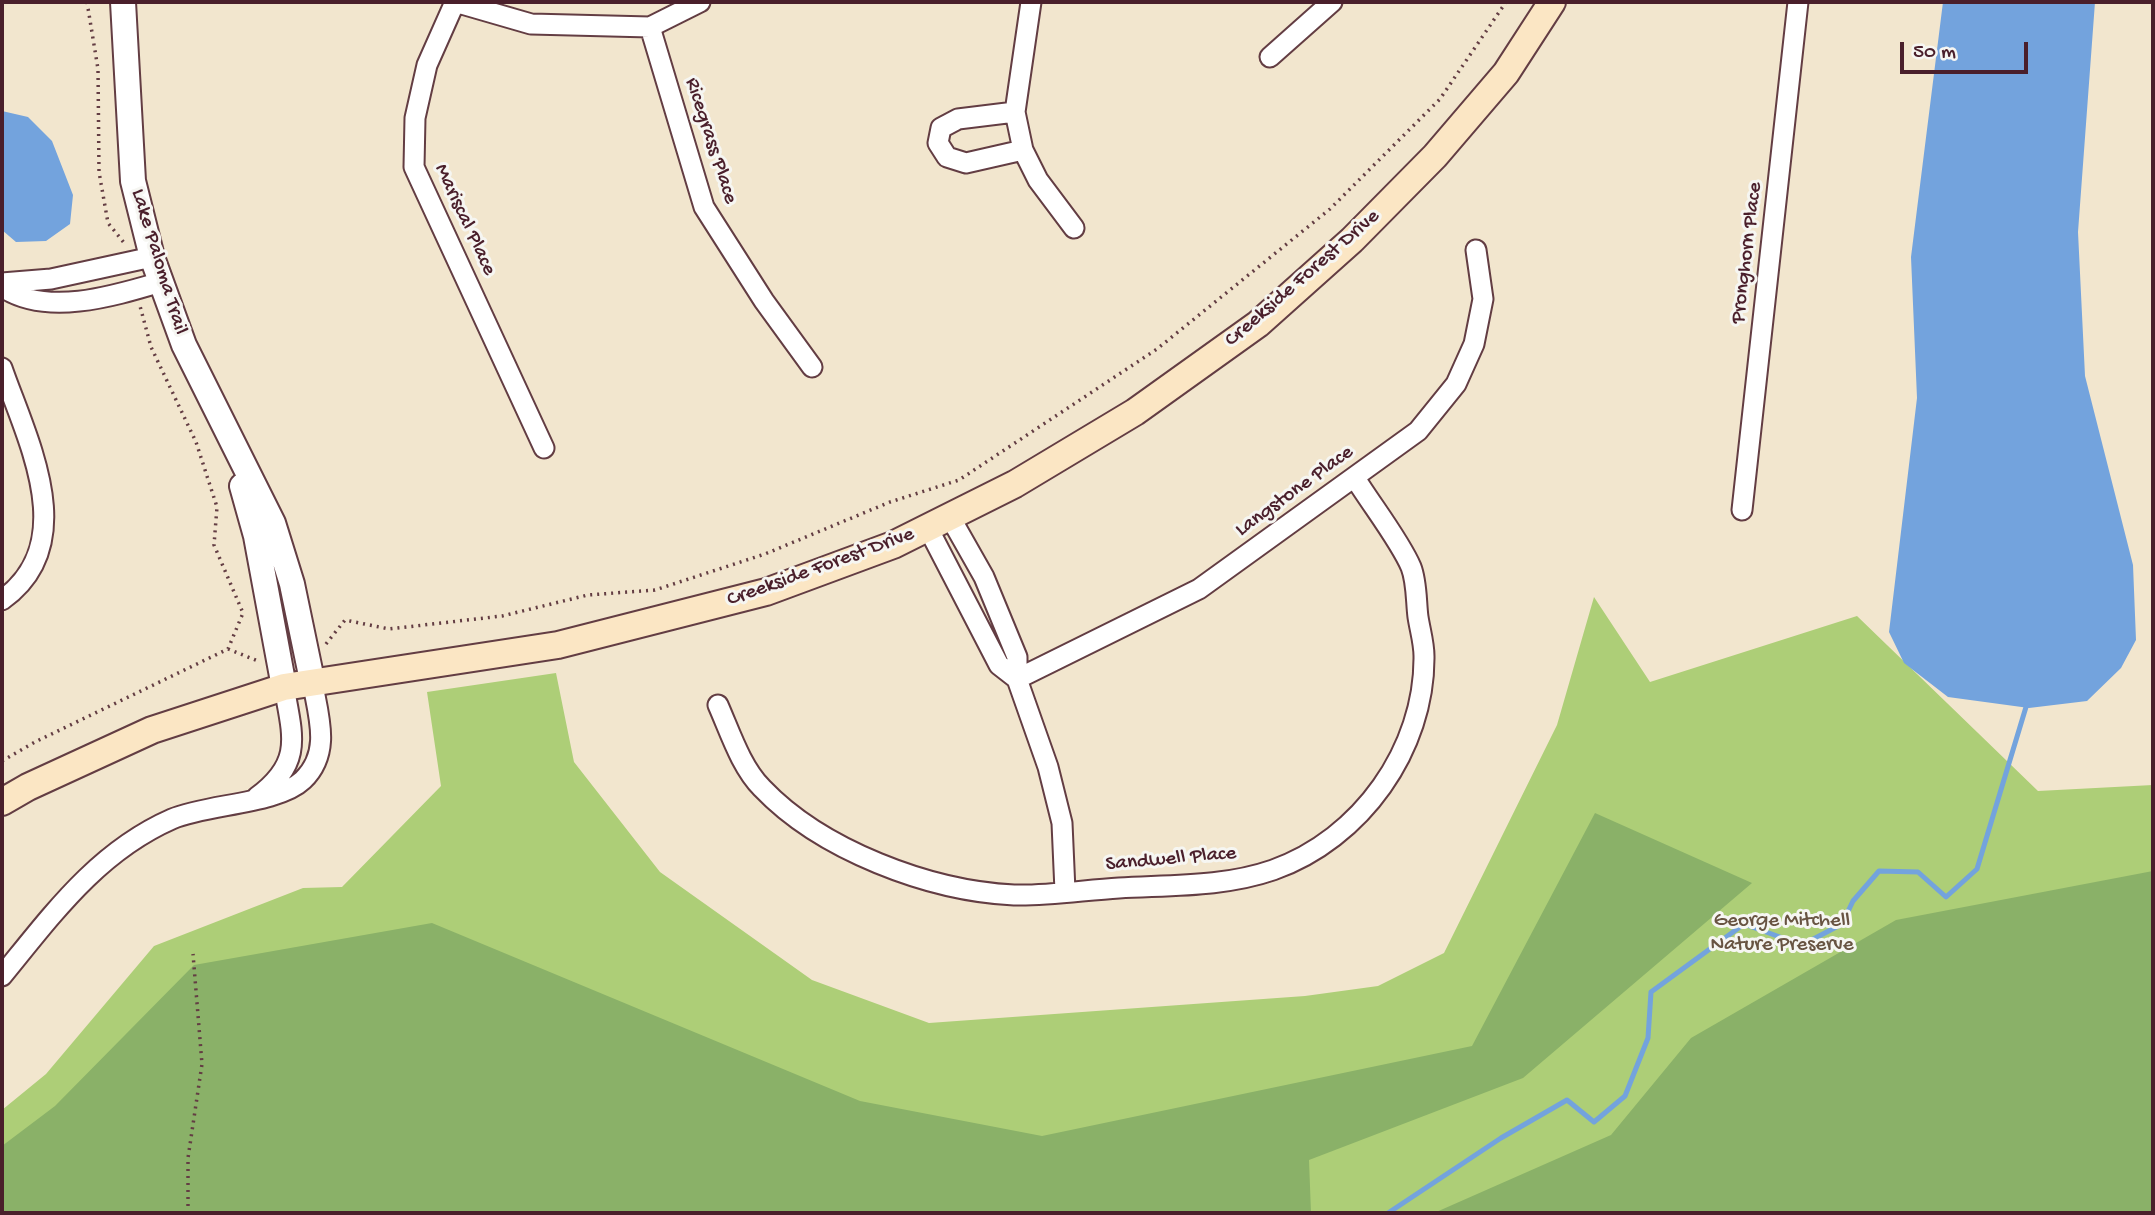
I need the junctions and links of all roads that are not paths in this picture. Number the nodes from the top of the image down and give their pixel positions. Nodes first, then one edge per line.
1 (123, 2) edge
2 (455, 2) edge
3 (700, 2) edge
4 (1031, 2) edge
5 (1332, 2) edge
6 (1552, 2) edge
7 (1798, 2) edge
8 (650, 27) junction
9 (1270, 57) dead end
10 (1015, 113) junction
11 (1023, 150) junction
12 (1074, 228) dead end
13 (1476, 250) dead end
14 (141, 259) junction
15 (161, 282) junction
16 (2, 285) edge
17 (812, 367) dead end
18 (2, 368) edge
19 (225, 428) junction
20 (544, 448) dead end
21 (1355, 478) junction
22 (1742, 510) dead end
23 (939, 522) junction
24 (2, 600) edge
25 (309, 668) junction
26 (282, 675) junction
27 (1017, 679) junction
28 (718, 705) dead end
29 (256, 797) junction
30 (2, 802) edge
31 (1065, 891) junction
32 (2, 976) edge

1 - 14 street, Lake Paloma Trail
2 - 8 street
2 - 20 street, Mariscal Place
3 - 8 street
4 - 10 street
5 - 9 street
6 - 23 main road, Creekside Forest Drive
7 - 22 street, Pronghorn Place
8 - 17 street, Ricegrass Place
10 - 11 street
10 - 11 street
11 - 12 street
13 - 21 street, Langstone Place
14 - 15 street, Lake Paloma Trail
14 - 16 street
15 - 16 street
15 - 19 street, Lake Paloma Trail
18 - 24 street
19 - 25 street, Lake Paloma Trail
19 - 26 street, Lake Paloma Trail
21 - 27 street, Langstone Place
21 - 31 street, Sandwell Place
23 - 25 main road, Creekside Forest Drive
23 - 27 street
23 - 27 street
25 - 26 main road, Creekside Forest Drive
25 - 29 street
26 - 29 street
26 - 30 main road, Creekside Forest Drive
27 - 31 street
28 - 31 street, Sandwell Place
29 - 32 street

